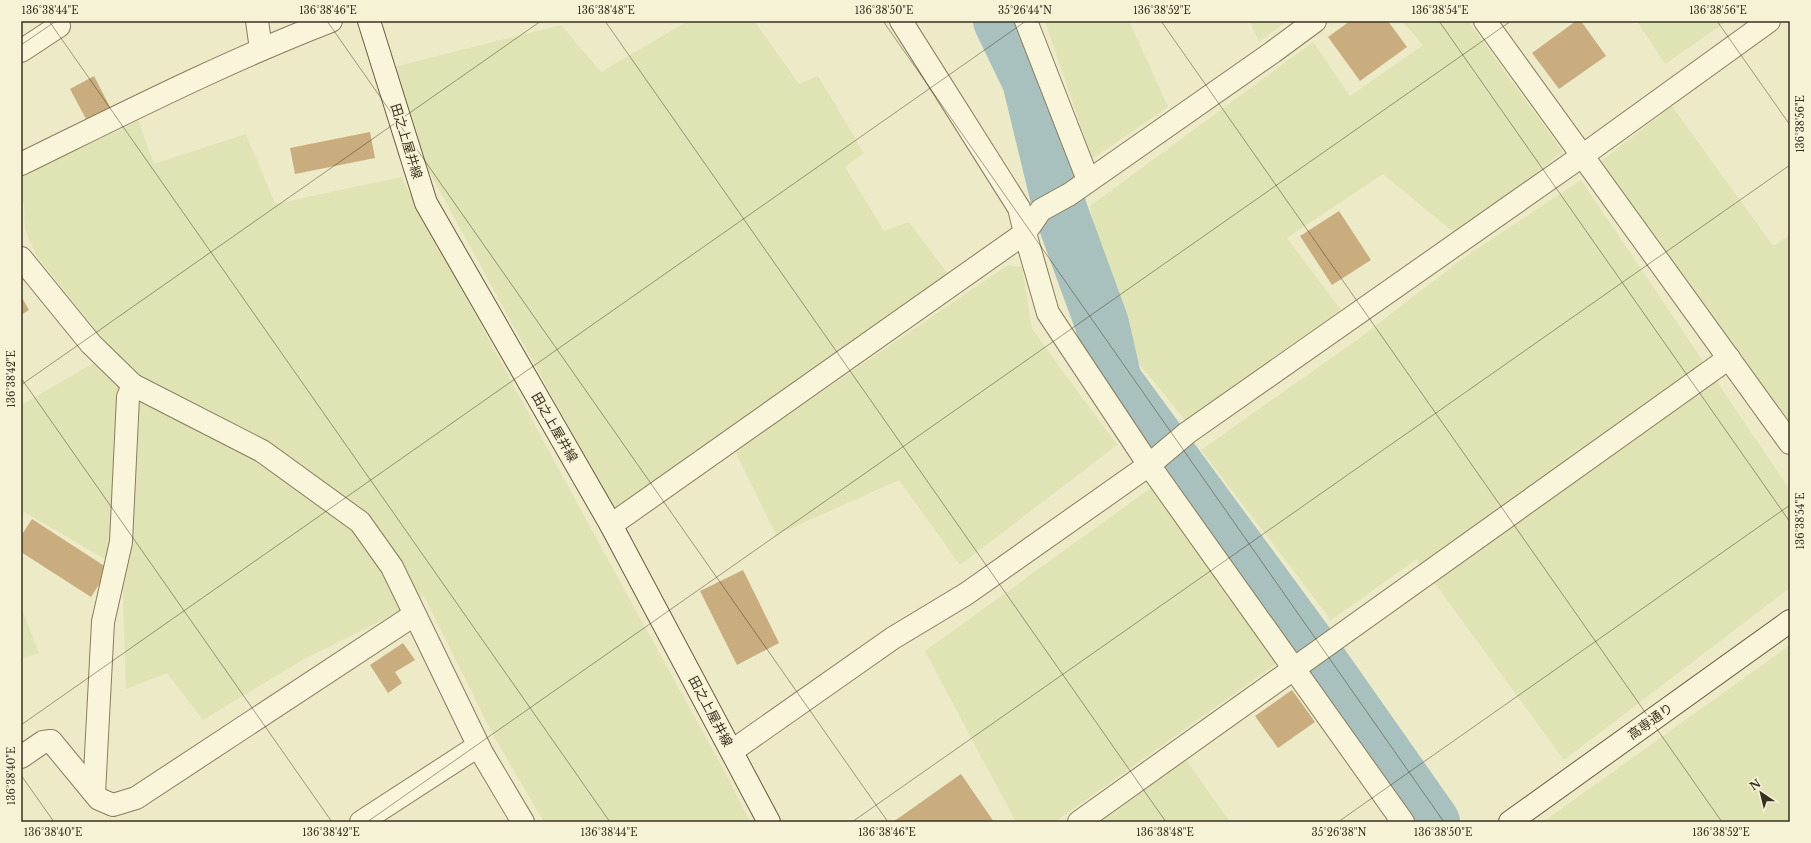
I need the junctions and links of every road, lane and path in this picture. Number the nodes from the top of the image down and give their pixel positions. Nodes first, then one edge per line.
1 (55, 21) edge
2 (257, 21) edge
3 (331, 21) edge
4 (370, 21) edge
5 (901, 21) edge
6 (1026, 21) edge
7 (1315, 21) edge
8 (1485, 21) edge
9 (1769, 21) edge
10 (261, 49) junction
11 (21, 51) edge
12 (1582, 156) junction
13 (21, 164) edge
14 (1088, 180) junction
15 (1024, 233) junction
16 (21, 258) edge
17 (1729, 358) junction
18 (133, 384) junction
19 (1790, 443) edge
20 (1149, 465) junction
21 (611, 525) junction
22 (414, 615) junction
23 (1790, 621) edge
24 (1294, 669) junction
25 (478, 746) junction
26 (732, 751) junction
27 (21, 757) edge
28 (94, 793) junction
29 (361, 822) edge
30 (523, 822) edge
31 (770, 822) edge
32 (1079, 822) edge
33 (1403, 822) edge
34 (1510, 822) edge

1 - 11 street
2 - 10 street
3 - 10 street
4 - 21 street, 田之上屋井線
5 - 15 street
6 - 14 street
7 - 14 street
8 - 12 street
9 - 12 street
10 - 13 street
12 - 17 street
12 - 20 street
14 - 15 street
15 - 20 street
15 - 21 street
16 - 18 street
17 - 19 street
17 - 24 street
18 - 22 street
18 - 28 street
20 - 24 street
20 - 26 street
21 - 26 street, 田之上屋井線
22 - 25 street
22 - 28 street
23 - 34 street, 高専通り
24 - 32 street
24 - 33 street
25 - 29 street
25 - 30 street
26 - 31 street, 田之上屋井線
27 - 28 street

